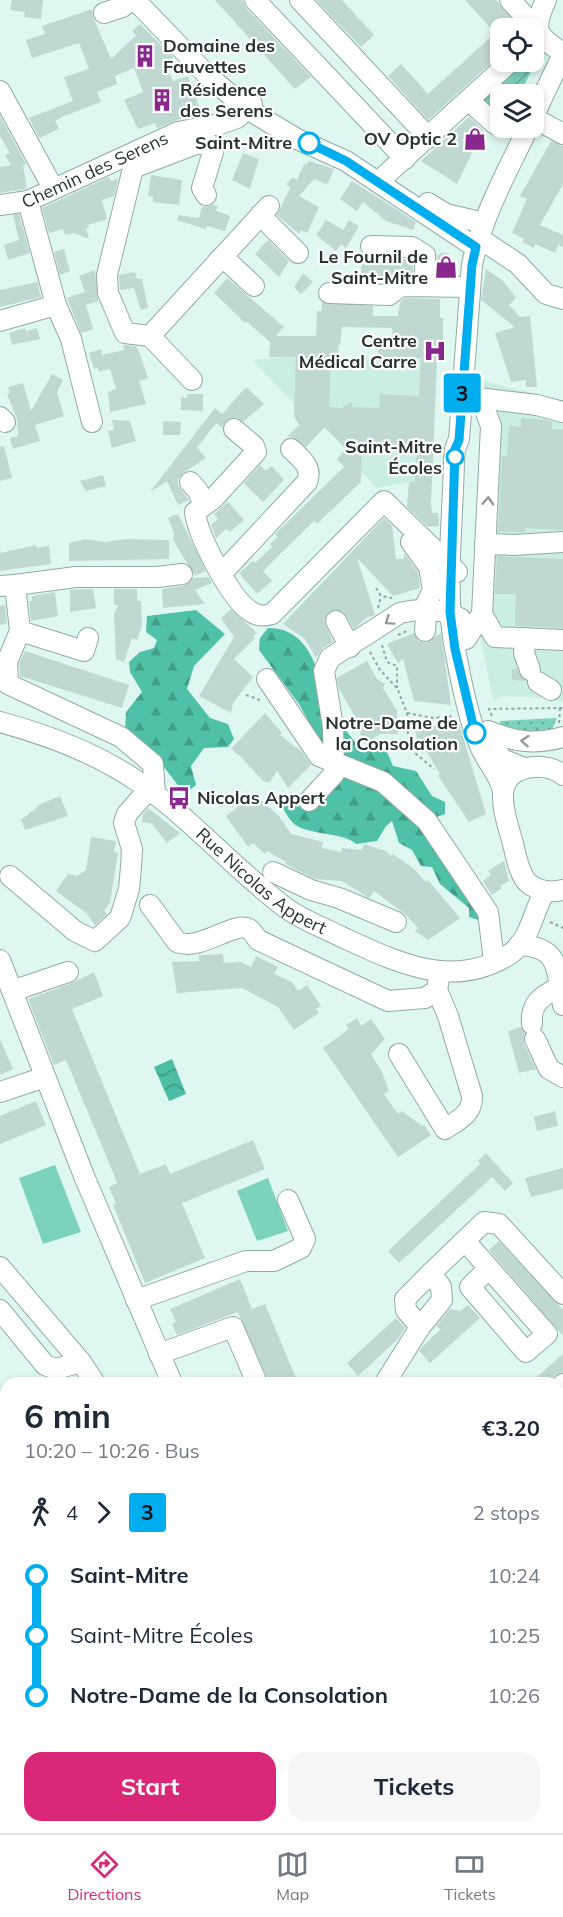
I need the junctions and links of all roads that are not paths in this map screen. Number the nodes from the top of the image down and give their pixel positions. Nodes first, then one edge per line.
1 (133, 0) edge
2 (147, 0) edge
3 (255, 0) edge
4 (300, 0) edge
5 (510, 0) edge
6 (546, 0) edge
7 (105, 13) dead end
8 (524, 18) edge
9 (538, 18) edge
10 (544, 41) edge
11 (563, 54) edge
12 (499, 72) edge
13 (0, 91) edge
14 (544, 95) edge
15 (250, 107) junction
16 (477, 108) dead end
17 (490, 120) edge
18 (544, 122) edge
19 (563, 134) edge
20 (429, 138) junction
21 (524, 138) edge
22 (405, 159) junction
23 (135, 160) junction
24 (382, 179) junction
25 (53, 188) junction
26 (207, 195) dead end
27 (28, 201) junction
28 (0, 205) edge
29 (480, 236) junction
30 (370, 246) dead end
31 (298, 253) dead end
32 (219, 260) junction
33 (254, 286) dead end
34 (425, 286) junction
35 (470, 287) junction
36 (329, 293) dead end
37 (563, 298) edge
38 (56, 305) junction
39 (0, 321) edge
40 (150, 336) junction
41 (192, 380) dead end
42 (471, 397) junction
43 (563, 412) edge
44 (92, 422) dead end
45 (234, 429) dead end
46 (291, 449) dead end
47 (190, 482) dead end
48 (200, 513) junction
49 (411, 542) dead end
50 (554, 542) edge
51 (485, 544) junction
52 (222, 573) junction
53 (182, 574) dead end
54 (484, 576) junction
55 (7, 586) edge
56 (462, 593) junction
57 (421, 610) junction
58 (336, 621) dead end
59 (20, 631) junction
60 (425, 631) dead end
61 (88, 638) dead end
62 (525, 638) junction
63 (563, 640) edge
64 (365, 642) junction
65 (5, 677) edge
66 (267, 679) dead end
67 (552, 691) edge
68 (0, 722) edge
69 (492, 727) junction
70 (560, 732) edge
71 (563, 748) edge
72 (333, 761) junction
73 (533, 767) junction
74 (563, 775) edge
75 (147, 789) junction
76 (502, 791) junction
77 (309, 801) dead end
78 (273, 872) dead end
79 (522, 874) junction
80 (10, 876) dead end
81 (557, 895) edge
82 (150, 905) dead end
83 (357, 907) junction
84 (396, 922) dead end
85 (529, 927) junction
86 (345, 938) junction
87 (563, 941) edge
88 (519, 945) junction
89 (0, 960) edge
90 (494, 961) junction
91 (557, 967) junction
92 (68, 972) dead end
93 (438, 981) junction
94 (12, 991) junction
95 (561, 996) edge
96 (399, 1054) dead end
97 (45, 1077) junction
98 (563, 1077) edge
99 (0, 1092) edge
100 (288, 1200) dead end
101 (465, 1241) junction
102 (0, 1268) edge
103 (489, 1268) dead end
104 (431, 1273) junction
105 (563, 1294) edge
106 (136, 1300) junction
107 (0, 1310) edge
108 (420, 1327) junction
109 (159, 1354) junction
110 (81, 1362) junction
111 (91, 1377) edge
112 (169, 1377) edge
113 (254, 1377) edge
114 (389, 1377) edge

1 - 7 street
1 - 15 street
2 - 15 street
3 - 22 street
4 - 20 street
5 - 8 street
6 - 9 street
10 - 11 street
11 - 14 street
12 - 20 street
13 - 25 street
15 - 23 street, Chemin des Serens
15 - 24 street
16 - 17 street
18 - 19 street
20 - 22 street
21 - 29 street
22 - 24 street
23 - 25 street, Chemin des Serens
23 - 26 street
23 - 40 street
24 - 29 street
25 - 27 street, Chemin des Serens
27 - 28 street, Chemin des Serens
27 - 38 street
29 - 35 street
29 - 37 street
30 - 34 street
31 - 32 street
32 - 33 street
32 - 40 street
34 - 35 street
34 - 36 street
35 - 42 street
38 - 39 street
38 - 44 street
40 - 41 street
42 - 43 street
51 -> 42 street
42 - 56 street
45 - 48 street
46 - 52 street
47 - 48 street
48 - 52 street
49 - 57 street
50 - 51 street
51 - 54 street
52 - 56 street
53 - 55 street
54 - 56 street
54 - 56 street
55 - 59 street
56 - 57 street
56 - 62 street
56 - 69 street
56 - 76 street
57 - 60 street
57 -> 64 street
58 - 64 street
59 - 61 street
59 - 65 street
62 - 63 street
62 - 67 street
64 - 72 street
65 - 75 street
66 - 72 street
68 - 75 street, Rue Nicolas Appert
70 -> 69 street
69 - 73 street
71 - 73 street
72 - 77 street
72 - 90 street
73 - 74 street
73 - 76 street
75 - 80 street
75 - 86 street, Rue Nicolas Appert
76 - 79 street
78 - 83 street
79 - 81 street
79 - 85 street
81 - 85 street, Rue Nicolas Appert
82 - 93 street
83 - 84 street
83 - 86 street
85 - 88 street, Rue Nicolas Appert
86 - 93 street, Rue Nicolas Appert
87 - 91 street
88 - 90 street, Rue Nicolas Appert
88 - 91 street
89 - 94 street
90 - 93 street, Rue Nicolas Appert
91 - 95 street
92 - 94 street
93 - 96 street
94 - 97 street
95 - 98 street
97 - 99 street
97 - 106 street
100 - 106 street
101 - 103 street
101 - 104 street
101 - 105 street
102 - 110 street
104 - 108 street
104 - 108 street
106 - 109 street
107 - 110 street
108 - 114 street
109 - 112 street
109 - 113 street
110 - 111 street

